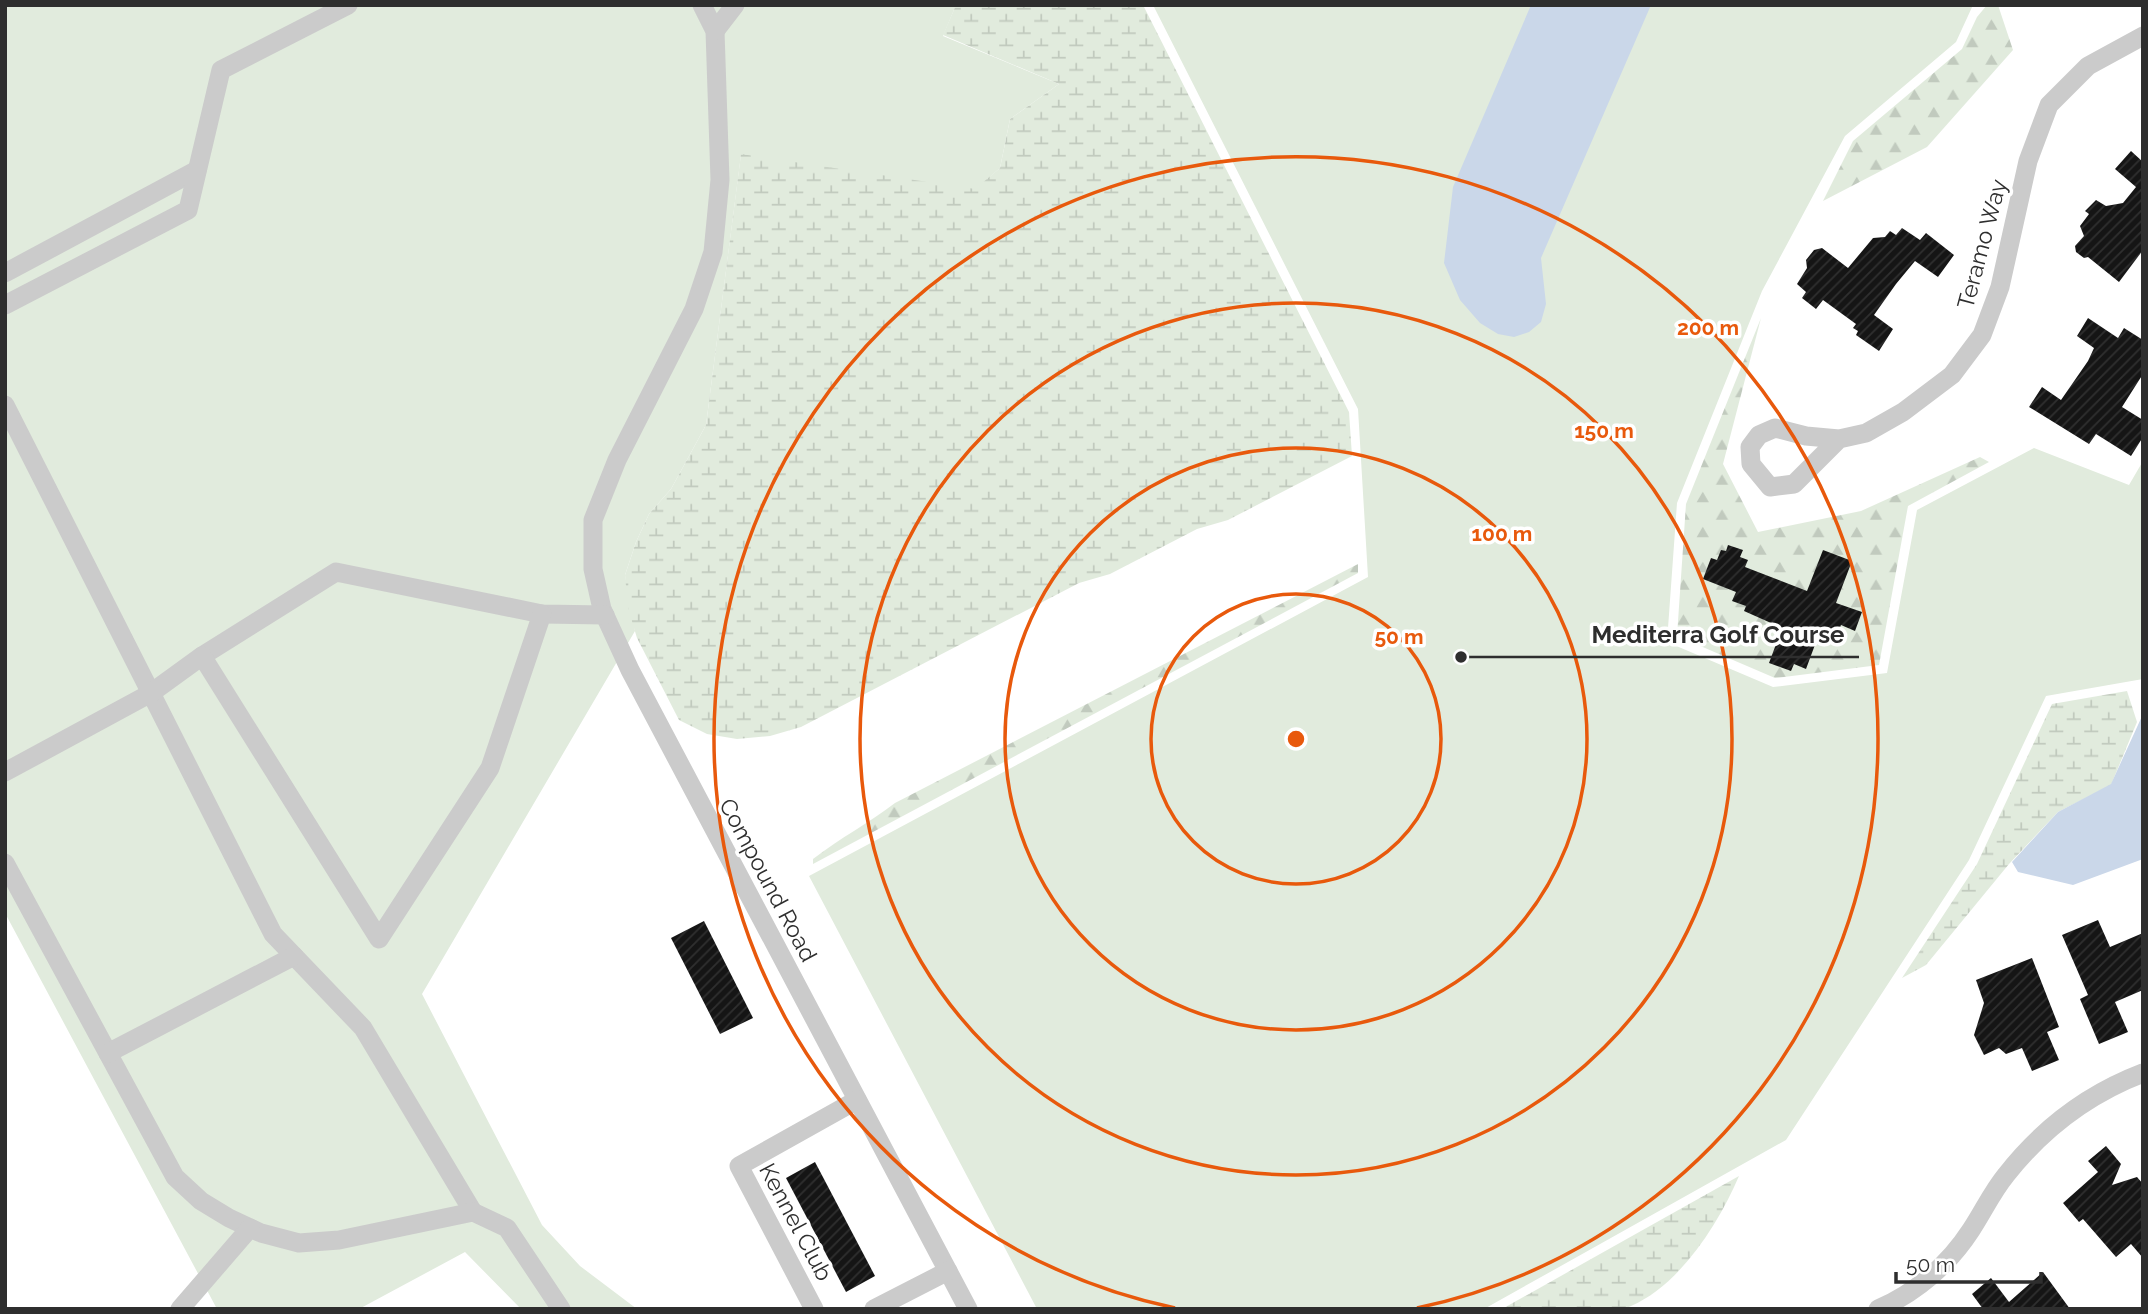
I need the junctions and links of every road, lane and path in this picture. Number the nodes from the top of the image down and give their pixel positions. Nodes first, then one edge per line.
1 (348, 5) edge
2 (702, 5) edge
3 (735, 5) edge
4 (715, 31) junction
5 (2143, 36) edge
6 (197, 170) junction
7 (5, 273) edge
8 (5, 305) edge
9 (5, 405) edge
10 (1839, 439) dead end
11 (542, 614) junction
12 (605, 615) junction
13 (202, 656) junction
14 (151, 694) junction
15 (5, 772) edge
16 (5, 863) edge
17 (294, 956) junction
18 (108, 1053) junction
19 (2143, 1073) edge
20 (857, 1100) junction
21 (473, 1212) junction
22 (250, 1228) junction
23 (948, 1271) junction
24 (180, 1309) edge
25 (561, 1309) edge
26 (814, 1309) edge
27 (874, 1309) edge
28 (968, 1309) edge
29 (1878, 1309) edge

1 - 6 street
2 - 4 street
3 - 4 street
4 - 12 street, Compound Road
5 - 10 street, Teramo Way
6 - 7 street
6 - 8 street
9 - 14 street
11 - 12 street
11 - 13 street
11 - 13 street
12 - 20 street, Compound Road
13 - 14 street
14 - 15 street
14 - 17 street
16 - 18 street
17 - 18 street
17 - 21 street
18 - 22 street
19 - 29 street
20 - 23 street, Compound Road
20 - 26 street, Kennel Club
21 - 22 street
21 - 25 street
22 - 24 street
23 - 27 street
23 - 28 street, Compound Road

